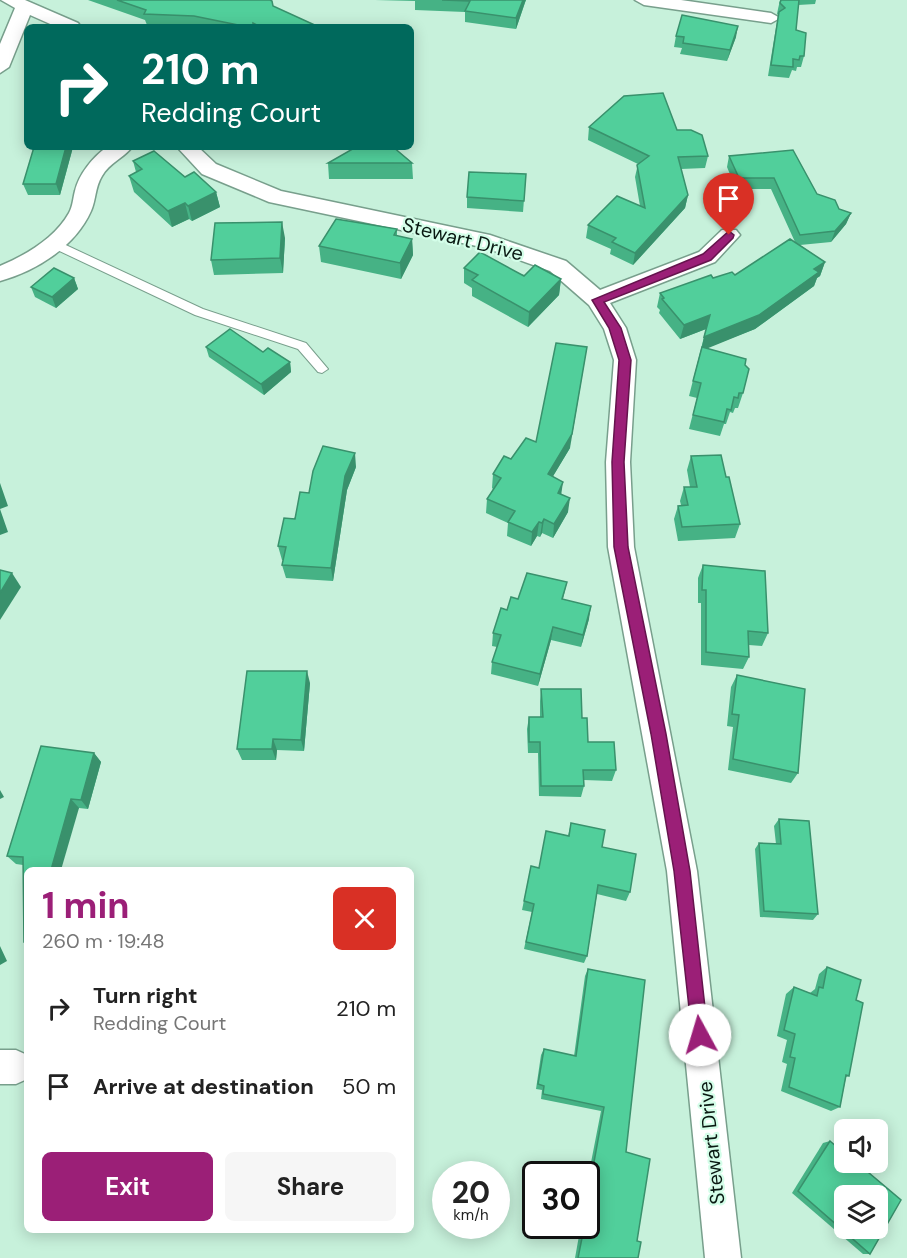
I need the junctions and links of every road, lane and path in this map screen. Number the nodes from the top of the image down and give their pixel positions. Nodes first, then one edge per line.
1 (644, 0) edge
2 (17, 4) edge
3 (771, 18) dead end
4 (65, 24) edge
5 (0, 67) edge
6 (115, 150) edge
7 (190, 150) edge
8 (729, 235) dead end
9 (55, 244) junction
10 (0, 274) edge
11 (597, 300) junction
12 (322, 369) dead end
13 (723, 1258) edge

1 - 3 street
2 - 4 street
2 - 5 street
6 - 9 street
7 - 11 street, Stewart Drive
8 - 11 street
9 - 10 street
9 - 12 lane
11 - 13 street, Stewart Drive

